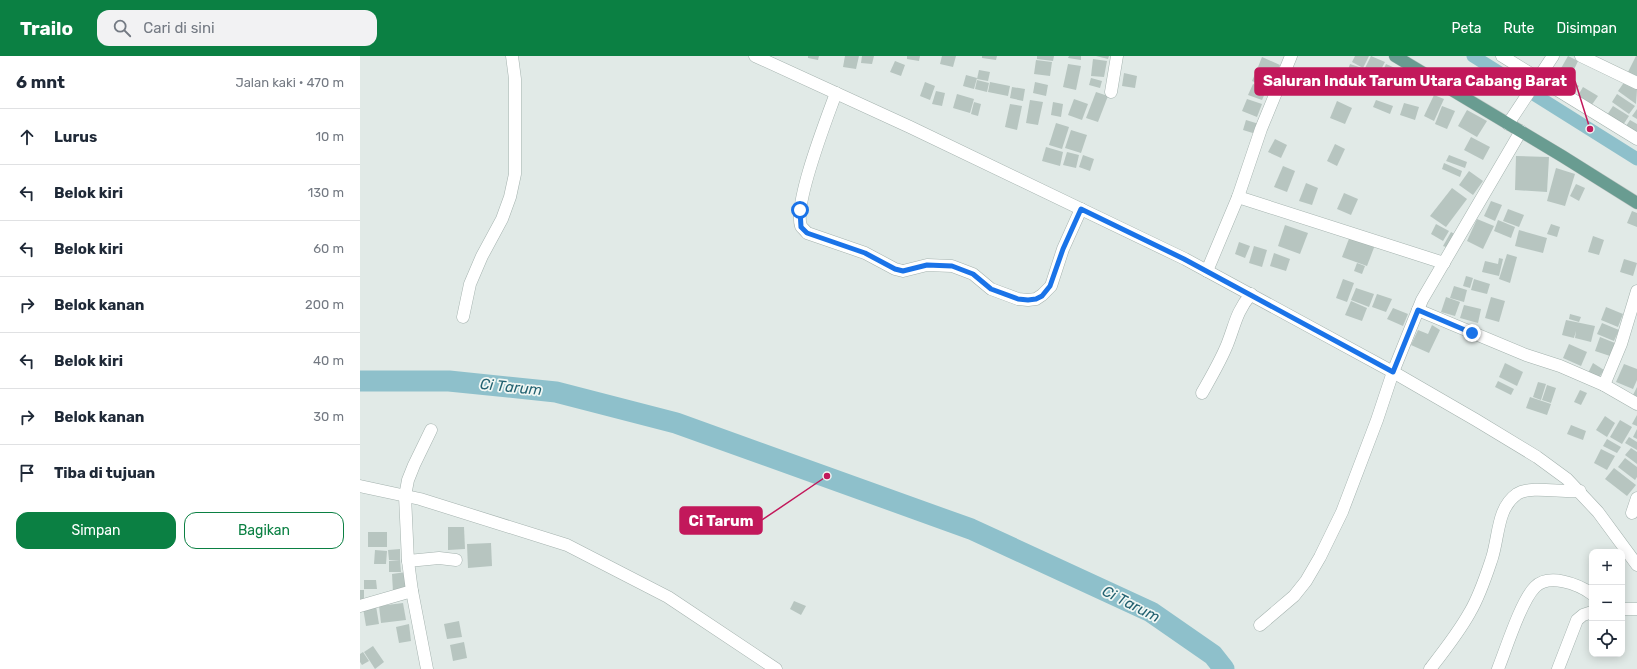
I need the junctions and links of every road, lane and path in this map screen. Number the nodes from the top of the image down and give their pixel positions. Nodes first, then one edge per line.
1 (512, 56) edge
2 (755, 56) edge
3 (1117, 56) edge
4 (1291, 56) edge
5 (1395, 56) edge
6 (1502, 56) edge
7 (1553, 56) edge
8 (1581, 56) edge
9 (1535, 82) junction
10 (1637, 83) edge
11 (1111, 92) dead end
12 (836, 93) junction
13 (1508, 124) junction
14 (1521, 131) junction
15 (1637, 139) edge
16 (1238, 197) junction
17 (1637, 203) edge
18 (1081, 209) junction
19 (1444, 263) junction
20 (1207, 271) junction
21 (1637, 292) edge
22 (1251, 294) junction
23 (1418, 310) junction
24 (463, 317) dead end
25 (1393, 372) junction
26 (1604, 385) junction
27 (1202, 393) dead end
28 (1637, 404) edge
29 (431, 430) dead end
30 (360, 486) edge
31 (1580, 491) junction
32 (406, 496) junction
33 (1637, 498) edge
34 (1632, 513) dead end
35 (456, 560) dead end
36 (408, 561) junction
37 (1637, 564) edge
38 (412, 591) junction
39 (1589, 593) edge
40 (360, 606) edge
41 (1625, 609) edge
42 (1637, 609) edge
43 (1589, 613) edge
44 (1260, 624) dead end
45 (427, 669) edge
46 (776, 669) edge
47 (1430, 669) edge
48 (1498, 669) edge
49 (1558, 669) edge

1 - 24 street
2 - 12 street
3 - 11 street
4 - 16 street
5 - 13 main road
6 - 9 street
7 - 9 street
8 - 10 street
9 - 13 street
9 - 15 street
12 - 18 street
12 - 18 street
13 - 14 main road
14 - 17 main road
14 - 19 street
16 - 19 street
16 - 20 street
18 - 20 street
19 - 23 street
20 - 22 street
21 - 26 street
22 - 25 street
22 - 27 street
23 - 25 street
23 - 26 street
25 - 31 street
25 - 44 street
26 - 28 street
29 - 32 street
30 - 32 street
31 - 37 street
31 - 47 street
32 - 36 street
32 - 46 street
33 - 34 street
35 - 36 street
36 - 38 street
38 - 40 street
38 - 45 street
39 - 48 street
41 - 42 street
43 - 49 street

